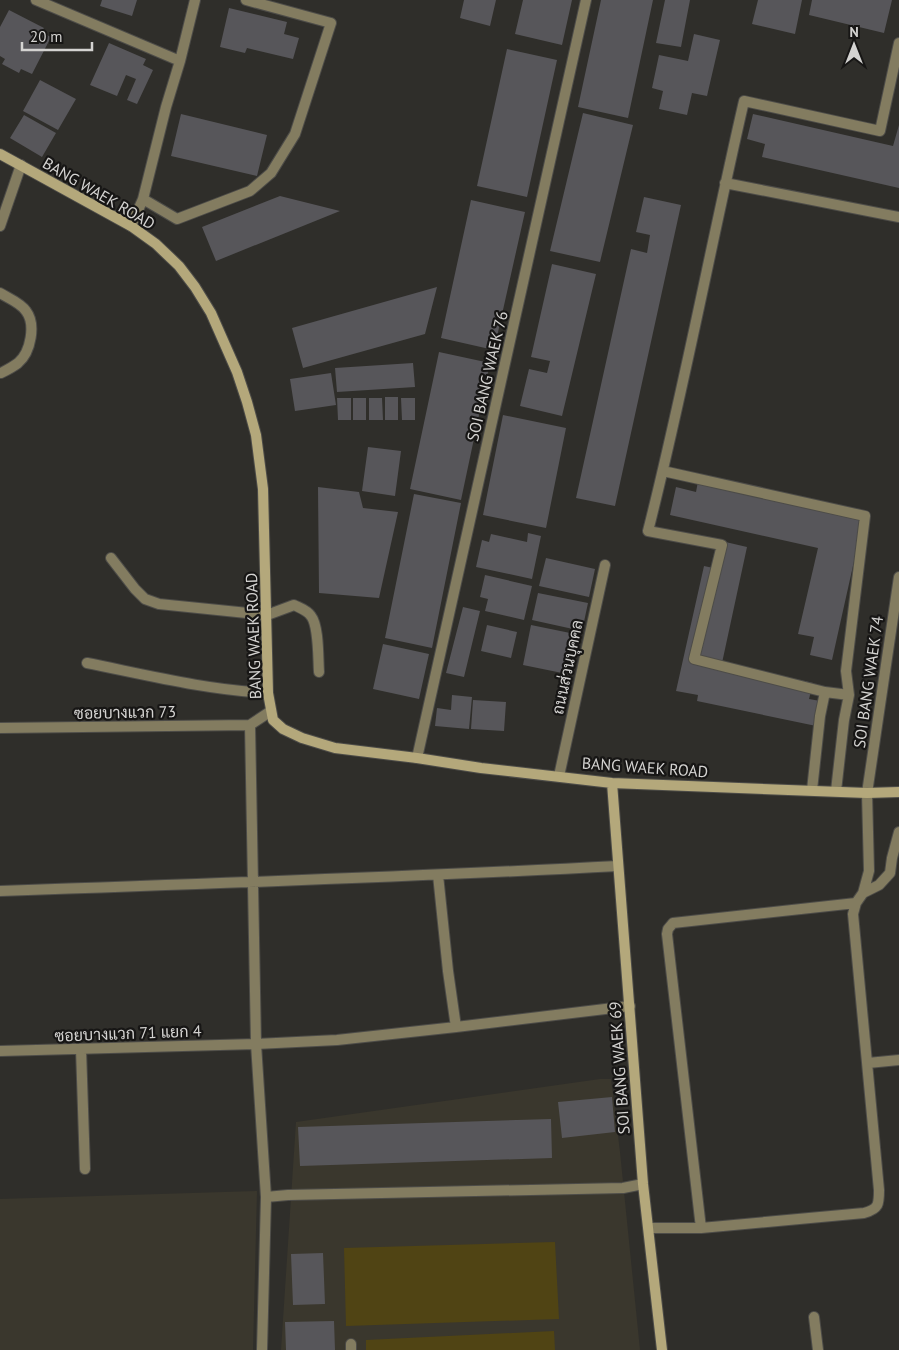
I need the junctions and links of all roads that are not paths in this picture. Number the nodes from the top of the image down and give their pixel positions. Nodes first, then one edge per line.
1 (36, 0) edge
2 (195, 0) edge
3 (246, 0) edge
4 (586, 0) edge
5 (899, 43) edge
6 (180, 60) junction
7 (0, 154) edge
8 (21, 165) junction
9 (725, 183) junction
10 (143, 199) junction
11 (899, 218) edge
12 (0, 226) edge
13 (131, 226) junction
14 (0, 293) edge
15 (1, 374) dead end
16 (663, 471) junction
17 (111, 558) dead end
18 (605, 565) dead end
19 (899, 577) edge
20 (267, 615) junction
21 (87, 663) dead end
22 (319, 672) dead end
23 (825, 692) junction
24 (268, 694) junction
25 (849, 695) junction
26 (271, 711) junction
27 (250, 725) junction
28 (0, 728) edge
29 (417, 758) junction
30 (559, 776) junction
31 (612, 783) junction
32 (812, 790) junction
33 (836, 791) junction
34 (868, 792) junction
35 (899, 792) edge
36 (899, 832) edge
37 (618, 866) junction
38 (438, 875) junction
39 (253, 883) junction
40 (0, 891) edge
41 (862, 893) junction
42 (856, 903) junction
43 (630, 1006) junction
44 (456, 1027) junction
45 (256, 1044) junction
46 (81, 1049) junction
47 (0, 1051) edge
48 (899, 1060) edge
49 (868, 1063) junction
50 (85, 1169) dead end
51 (643, 1184) junction
52 (266, 1197) junction
53 (649, 1228) junction
54 (701, 1228) junction
55 (814, 1317) dead end
56 (262, 1350) edge
57 (662, 1350) edge
58 (818, 1350) edge

1 - 6 street
2 - 6 street
3 - 10 street
4 - 29 street, SOI BANG WAEK 76
5 - 9 street
6 - 10 street
7 - 8 main road, BANG WAEK ROAD
8 - 12 street
8 - 13 main road, BANG WAEK ROAD
9 - 11 street
9 - 16 street
10 - 13 street
13 - 20 main road, BANG WAEK ROAD
14 - 15 street
16 - 23 street
16 - 25 street
17 - 20 street
18 - 30 street, ถนนส่วนบุคคล
19 - 34 street, SOI BANG WAEK 74
20 - 22 street
20 - 24 main road, BANG WAEK ROAD
21 - 24 street
23 - 25 street
23 - 32 street
24 - 26 main road, BANG WAEK ROAD
25 - 33 street
26 - 27 street
26 - 29 main road, BANG WAEK ROAD
27 - 28 street, ซอยบางแวก 73
27 - 39 street
29 - 30 main road, BANG WAEK ROAD
30 - 31 main road, BANG WAEK ROAD
31 - 32 main road, BANG WAEK ROAD
31 - 37 main road, SOI BANG WAEK 69
32 - 33 main road, BANG WAEK ROAD
33 - 34 main road, BANG WAEK ROAD
34 - 35 main road, BANG WAEK ROAD
34 - 41 street, SOI BANG WAEK 74
36 - 41 street
37 - 38 street
37 - 43 main road, SOI BANG WAEK 69
38 - 39 street
38 - 44 street
39 - 40 street
39 - 45 street
41 - 42 street
42 - 49 street
42 - 54 street
43 - 44 street, ซอยบางแวก 71 แยก 4
43 - 51 main road, SOI BANG WAEK 69
44 - 45 street, ซอยบางแวก 71 แยก 4
45 - 46 street, ซอยบางแวก 71 แยก 4
45 - 52 street
46 - 47 street, ซอยบางแวก 71 แยก 4
46 - 50 street
48 - 49 street
49 - 54 street
51 - 52 street
51 - 53 main road, SOI BANG WAEK 69
52 - 56 street
53 - 54 street
53 - 57 main road, SOI BANG WAEK 69
55 - 58 street

